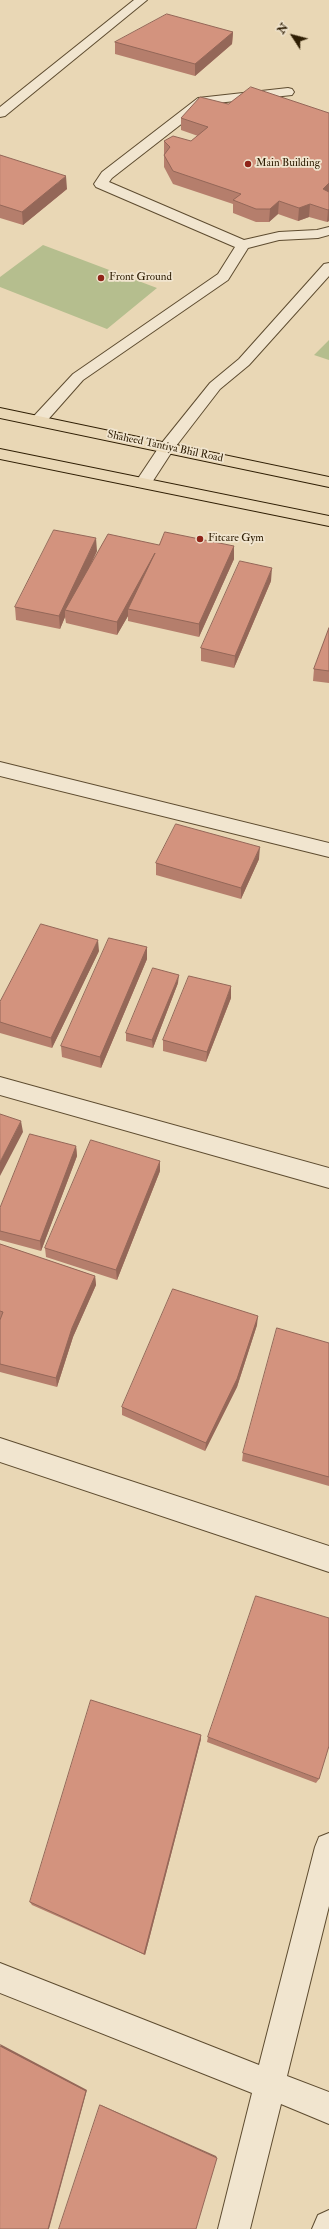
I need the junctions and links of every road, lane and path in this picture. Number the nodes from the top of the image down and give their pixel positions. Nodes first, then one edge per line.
1 (141, 0) edge
2 (288, 92) dead end
3 (0, 113) edge
4 (329, 231) edge
5 (243, 246) junction
6 (329, 267) edge
7 (0, 413) edge
8 (39, 420) junction
9 (167, 447) junction
10 (0, 454) edge
11 (329, 482) edge
12 (143, 484) junction
13 (329, 521) edge
14 (0, 769) edge
15 (329, 850) edge
16 (0, 1086) edge
17 (329, 1178) edge
18 (0, 1450) edge
19 (329, 1559) edge
20 (329, 1848) edge
21 (0, 1978) edge
22 (270, 2084) junction
23 (329, 2108) edge
24 (329, 2226) edge
25 (234, 2229) edge
26 (328, 2229) edge

1 - 3 street
2 - 5 street
4 - 5 street
5 - 8 street
6 - 9 street
7 - 8 main road, Shaheed Tantiya Bhil Road
8 - 9 main road, Shaheed Tantiya Bhil Road
9 - 11 main road, Shaheed Tantiya Bhil Road
9 - 12 street
10 - 12 main road
12 - 13 main road
14 - 15 street
16 - 17 street
18 - 19 street
20 - 22 street
21 - 22 street
22 - 23 street
22 - 25 street
24 - 26 street

